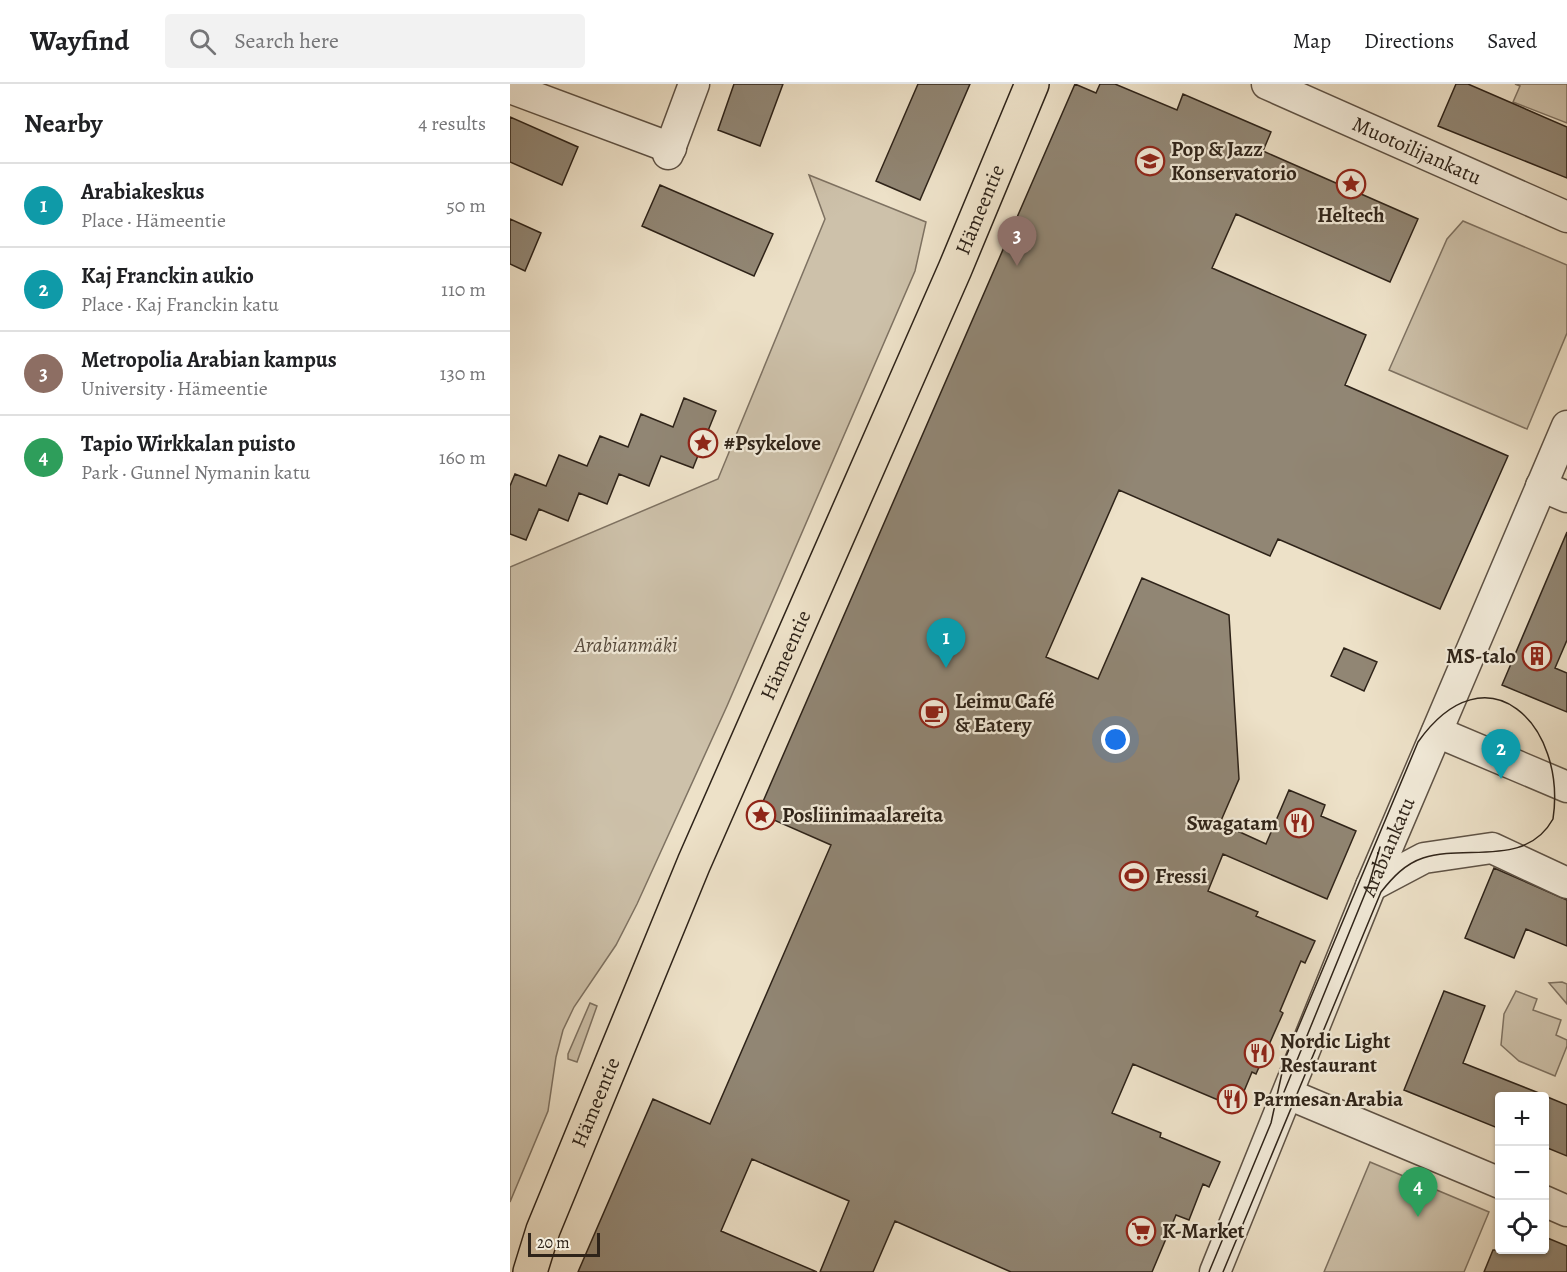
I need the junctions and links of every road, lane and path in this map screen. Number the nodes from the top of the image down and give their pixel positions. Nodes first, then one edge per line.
1 (694, 84) edge
2 (1032, 84) edge
3 (1266, 84) edge
4 (510, 88) edge
5 (1567, 217) edge
6 (1567, 426) edge
7 (1554, 491) edge
8 (1437, 732) junction
9 (1567, 787) edge
10 (1567, 883) edge
11 (1371, 886) junction
12 (1288, 1094) junction
13 (1495, 1181) edge
14 (1549, 1203) edge
15 (1567, 1211) edge
16 (543, 1230) junction
17 (520, 1272) edge
18 (530, 1272) edge
19 (1215, 1272) edge

1 - 4 street
2 - 16 main road, Hämeentie
3 - 5 street, Muotoilijankatu
6 - 7 street, Arabiankatu
7 - 8 street, Arabiankatu
8 - 9 street
8 - 11 street, Arabiankatu
10 - 11 street
11 - 12 street, Arabiankatu
12 - 13 street
12 - 19 street, Arabiankatu
14 - 15 street
16 - 17 main road, Hämeentie
16 - 18 main road, Hämeentie

